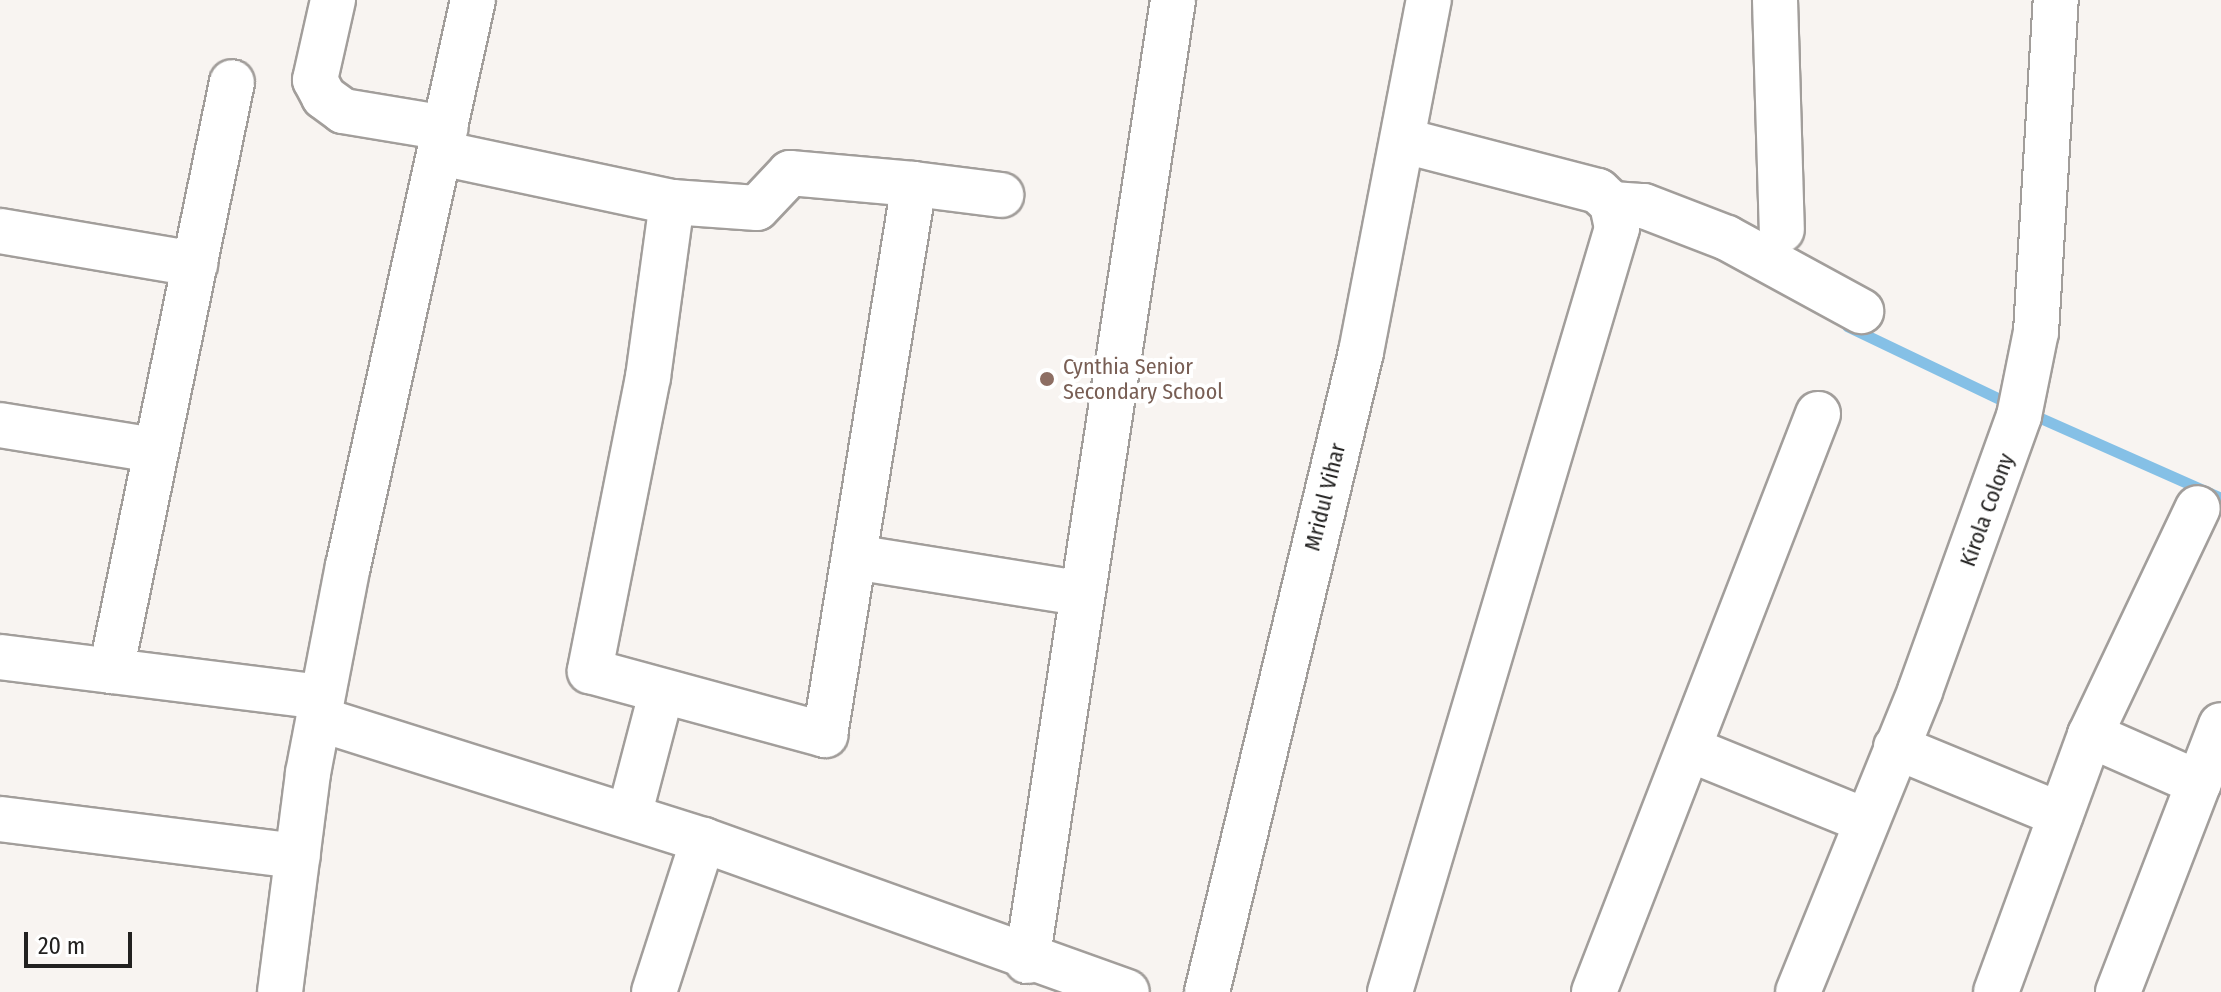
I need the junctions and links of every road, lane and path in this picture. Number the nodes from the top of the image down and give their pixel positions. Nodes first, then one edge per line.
1 (333, 0) edge
2 (473, 0) edge
3 (1173, 0) edge
4 (1429, 0) edge
5 (1775, 0) edge
6 (2056, 0) edge
7 (232, 82) dead end
8 (443, 141) junction
9 (1404, 141) junction
10 (914, 184) junction
11 (1001, 195) dead end
12 (672, 202) junction
13 (1612, 204) junction
14 (1782, 230) dead end
15 (0, 231) edge
16 (195, 264) junction
17 (1861, 311) dead end
18 (1818, 414) dead end
19 (0, 425) edge
20 (154, 450) junction
21 (2198, 508) dead end
22 (854, 557) junction
23 (1078, 593) junction
24 (0, 657) edge
25 (111, 671) junction
26 (661, 694) junction
27 (320, 708) junction
28 (2221, 725) edge
29 (2090, 735) junction
30 (1896, 747) junction
31 (1689, 749) junction
32 (2199, 783) junction
33 (2061, 815) junction
34 (629, 816) junction
35 (0, 819) edge
36 (1864, 820) junction
37 (703, 840) junction
38 (298, 856) junction
39 (1027, 961) junction
40 (280, 992) edge
41 (654, 992) edge
42 (1127, 992) edge
43 (1207, 992) edge
44 (1390, 992) edge
45 (1594, 992) edge
46 (1798, 992) edge
47 (1996, 992) edge
48 (2118, 992) edge

1 - 8 street
2 - 8 street
3 - 23 street
4 - 9 street, Mridul Vihar
5 - 14 street
6 - 30 street, Kirola Colony
7 - 16 street
8 - 12 street
8 - 27 street
9 - 13 street
9 - 43 street, Mridul Vihar
10 - 11 street
10 - 12 street
10 - 22 street
12 - 26 street
13 - 17 street
13 - 44 street
15 - 16 street
16 - 20 street
18 - 31 street
19 - 20 street
20 - 25 street
21 - 29 street
22 - 23 street
22 - 26 street
23 - 39 street
24 - 25 street
25 - 27 street
26 - 34 street
27 - 34 street
27 - 38 street
28 - 32 street
29 - 32 street
29 - 33 street
30 - 33 street
30 - 36 street, Kirola Colony
31 - 36 street
31 - 45 street
32 - 48 street
33 - 47 street
34 - 37 street
35 - 38 street
36 - 46 street, Kirola Colony
37 - 39 street
37 - 41 street
38 - 40 street
39 - 42 street

